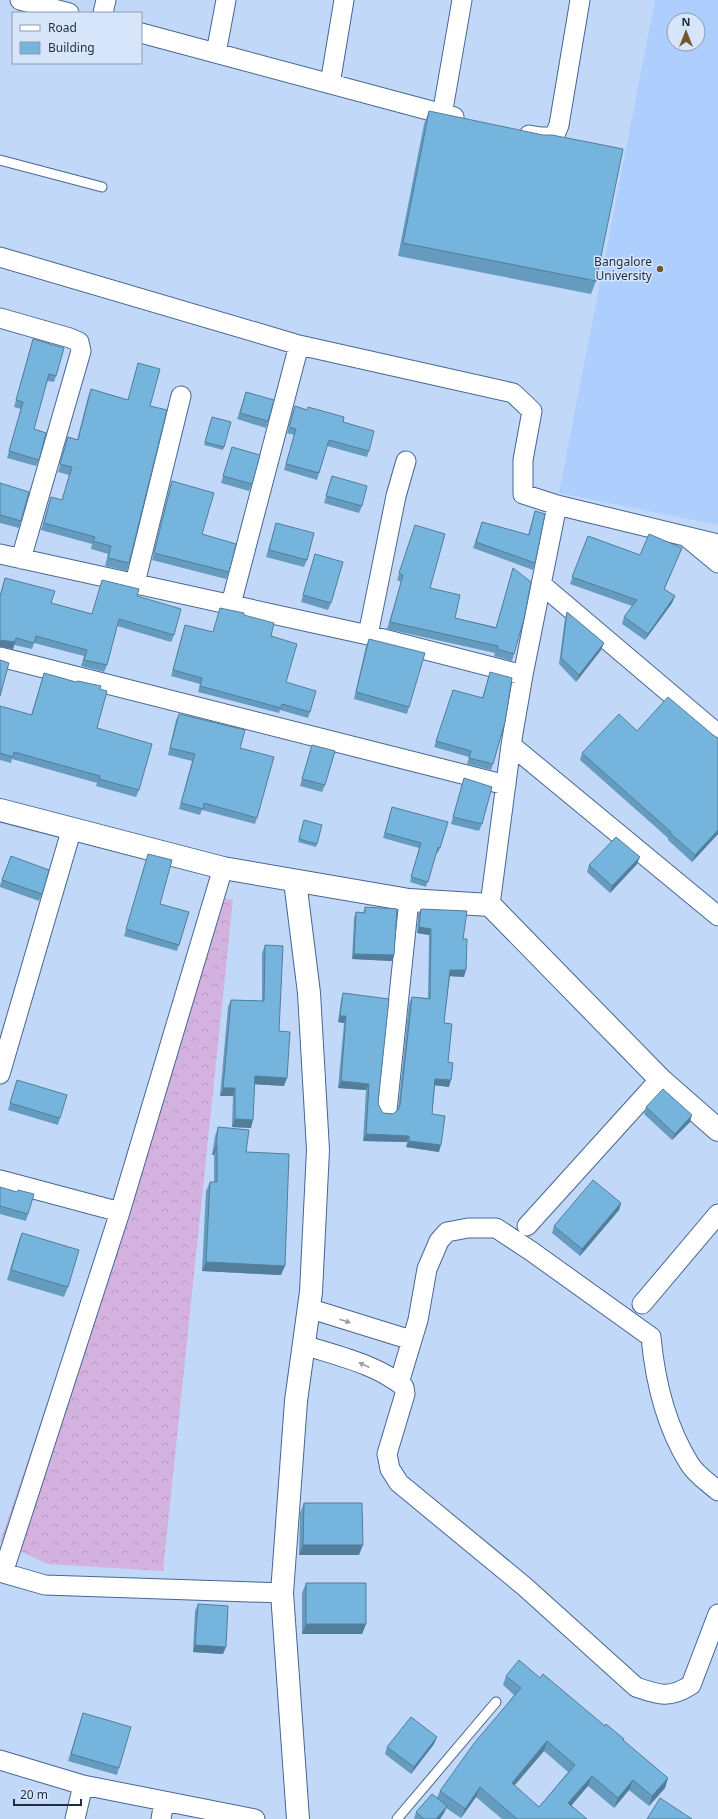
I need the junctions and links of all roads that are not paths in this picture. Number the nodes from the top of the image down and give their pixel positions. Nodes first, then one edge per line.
1 (20, 0) edge
2 (106, 0) edge
3 (226, 0) edge
4 (344, 0) edge
5 (462, 0) edge
6 (580, 0) edge
7 (65, 12) edge
8 (103, 12) edge
9 (142, 33) edge
10 (216, 53) junction
11 (330, 84) junction
12 (442, 115) junction
13 (473, 122) edge
14 (511, 130) edge
15 (0, 160) edge
16 (102, 187) dead end
17 (0, 257) edge
18 (0, 318) edge
19 (299, 345) junction
20 (181, 396) dead end
21 (406, 461) dead end
22 (557, 506) junction
23 (687, 537) junction
24 (718, 544) edge
25 (0, 554) edge
26 (21, 559) junction
27 (718, 563) edge
28 (135, 583) junction
29 (541, 584) junction
30 (231, 604) junction
31 (368, 635) junction
32 (0, 657) edge
33 (523, 675) junction
34 (718, 734) edge
35 (511, 745) junction
36 (506, 785) junction
37 (0, 810) edge
38 (72, 828) junction
39 (223, 868) junction
40 (295, 881) junction
41 (409, 900) junction
42 (490, 906) junction
43 (718, 916) edge
44 (0, 1074) edge
45 (660, 1079) junction
46 (387, 1110) dead end
47 (718, 1130) edge
48 (0, 1180) edge
49 (120, 1212) junction
50 (718, 1214) edge
51 (527, 1226) dead end
52 (642, 1304) dead end
53 (308, 1308) junction
54 (411, 1340) junction
55 (304, 1346) junction
56 (399, 1383) junction
57 (718, 1491) edge
58 (2, 1572) edge
59 (282, 1593) junction
60 (718, 1614) edge
61 (496, 1702) dead end
62 (0, 1760) edge
63 (83, 1785) junction
64 (162, 1810) edge
65 (75, 1819) edge
66 (255, 1819) edge
67 (298, 1819) edge
68 (397, 1819) edge

1 - 7 street
2 - 8 street
3 - 10 street
4 - 11 street
5 - 12 street
6 - 14 street
9 - 10 street
10 - 11 street
11 - 12 street
12 - 13 street
15 - 16 lane
17 - 19 street
18 - 26 street
19 - 22 street
19 - 30 street
20 - 28 street
21 - 31 street
22 - 23 street
22 - 29 street
23 - 24 street
23 - 27 street
25 - 26 street
26 - 28 street
28 - 30 street
29 - 33 street
29 - 34 street
30 - 31 street
31 - 33 street
32 - 36 street
33 - 35 street
35 - 36 street
35 - 43 street
36 - 42 street
37 - 38 street
38 - 39 street
38 - 44 street
39 - 40 street
39 - 49 street
40 - 41 street
40 - 53 street
41 - 42 street
41 - 46 street
42 - 45 street
45 - 47 street
45 - 51 street
48 - 49 street
49 - 58 street
50 - 52 street
53 -> 54 street
53 - 55 street
54 - 56 street
54 - 57 street
56 -> 55 street
55 - 59 street
56 - 60 street
58 - 59 street
59 - 67 street
61 - 68 lane
62 - 63 street
63 - 64 street
63 - 65 street
64 - 66 street

